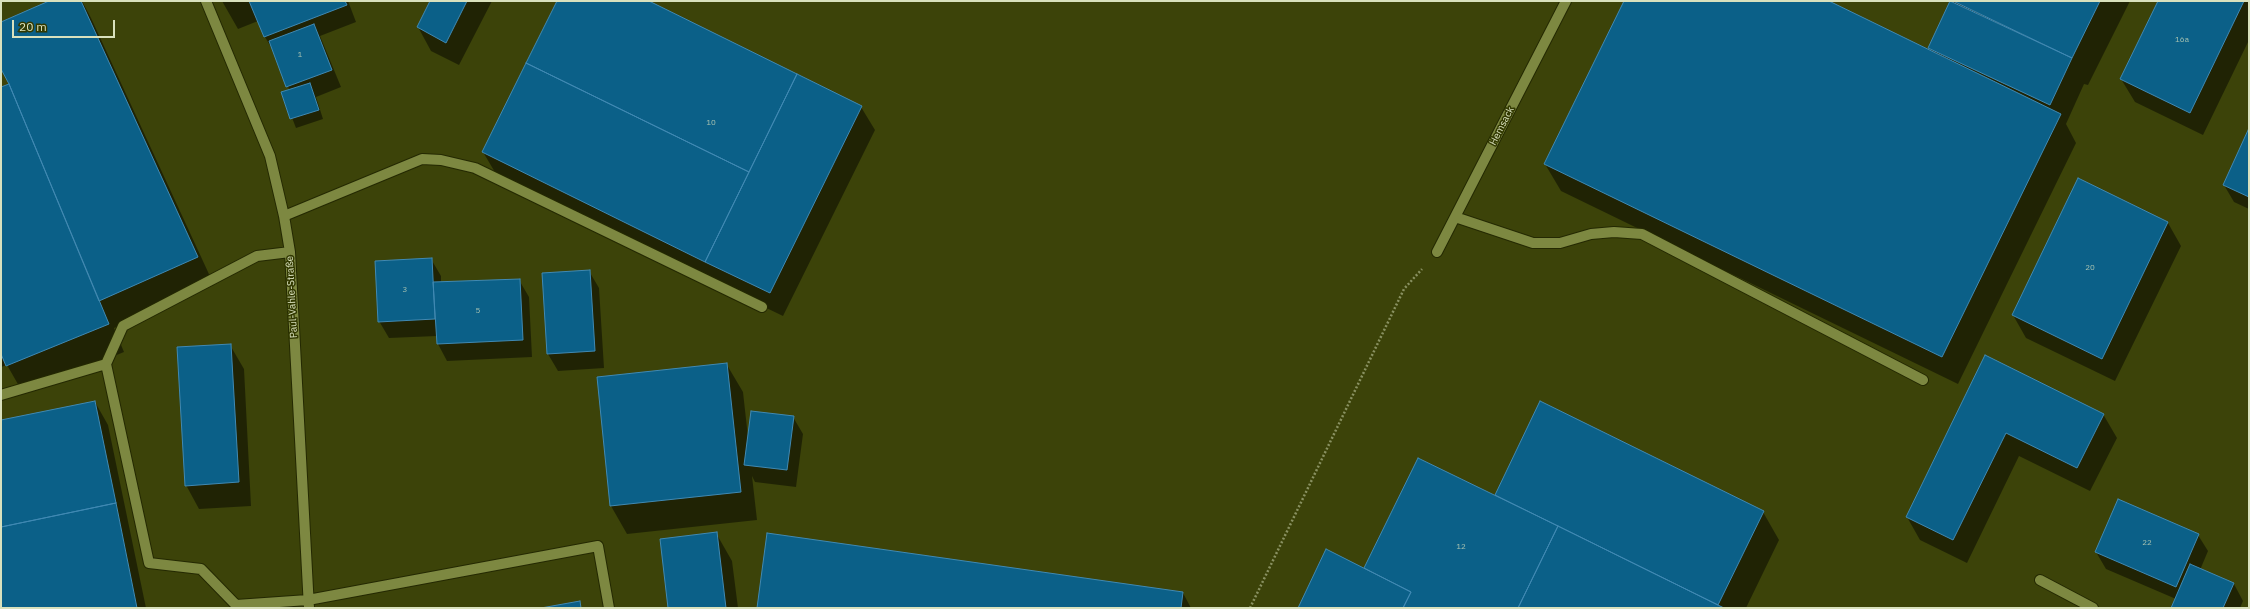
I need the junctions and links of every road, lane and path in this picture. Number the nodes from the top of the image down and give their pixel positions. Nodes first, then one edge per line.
1 (206, 1) edge
2 (1566, 1) edge
3 (284, 216) junction
4 (1455, 217) junction
5 (290, 252) junction
6 (1437, 252) joint
7 (762, 307) dead end
8 (106, 364) junction
9 (1923, 380) dead end
10 (1, 395) edge
11 (2040, 580) dead end
12 (308, 604) edge
13 (609, 608) edge
14 (1250, 608) edge
15 (2093, 608) edge

1 - 3 street, Paul-Vahle-Straße
2 - 4 street, Hemsack
3 - 5 street, Paul-Vahle-Straße
3 - 7 street
4 - 6 street, Hemsack
4 - 9 street
5 - 8 street
5 - 12 street, Paul-Vahle-Straße
6 - 14 path
8 - 10 street
8 - 12 street
11 - 15 street
12 - 13 street

